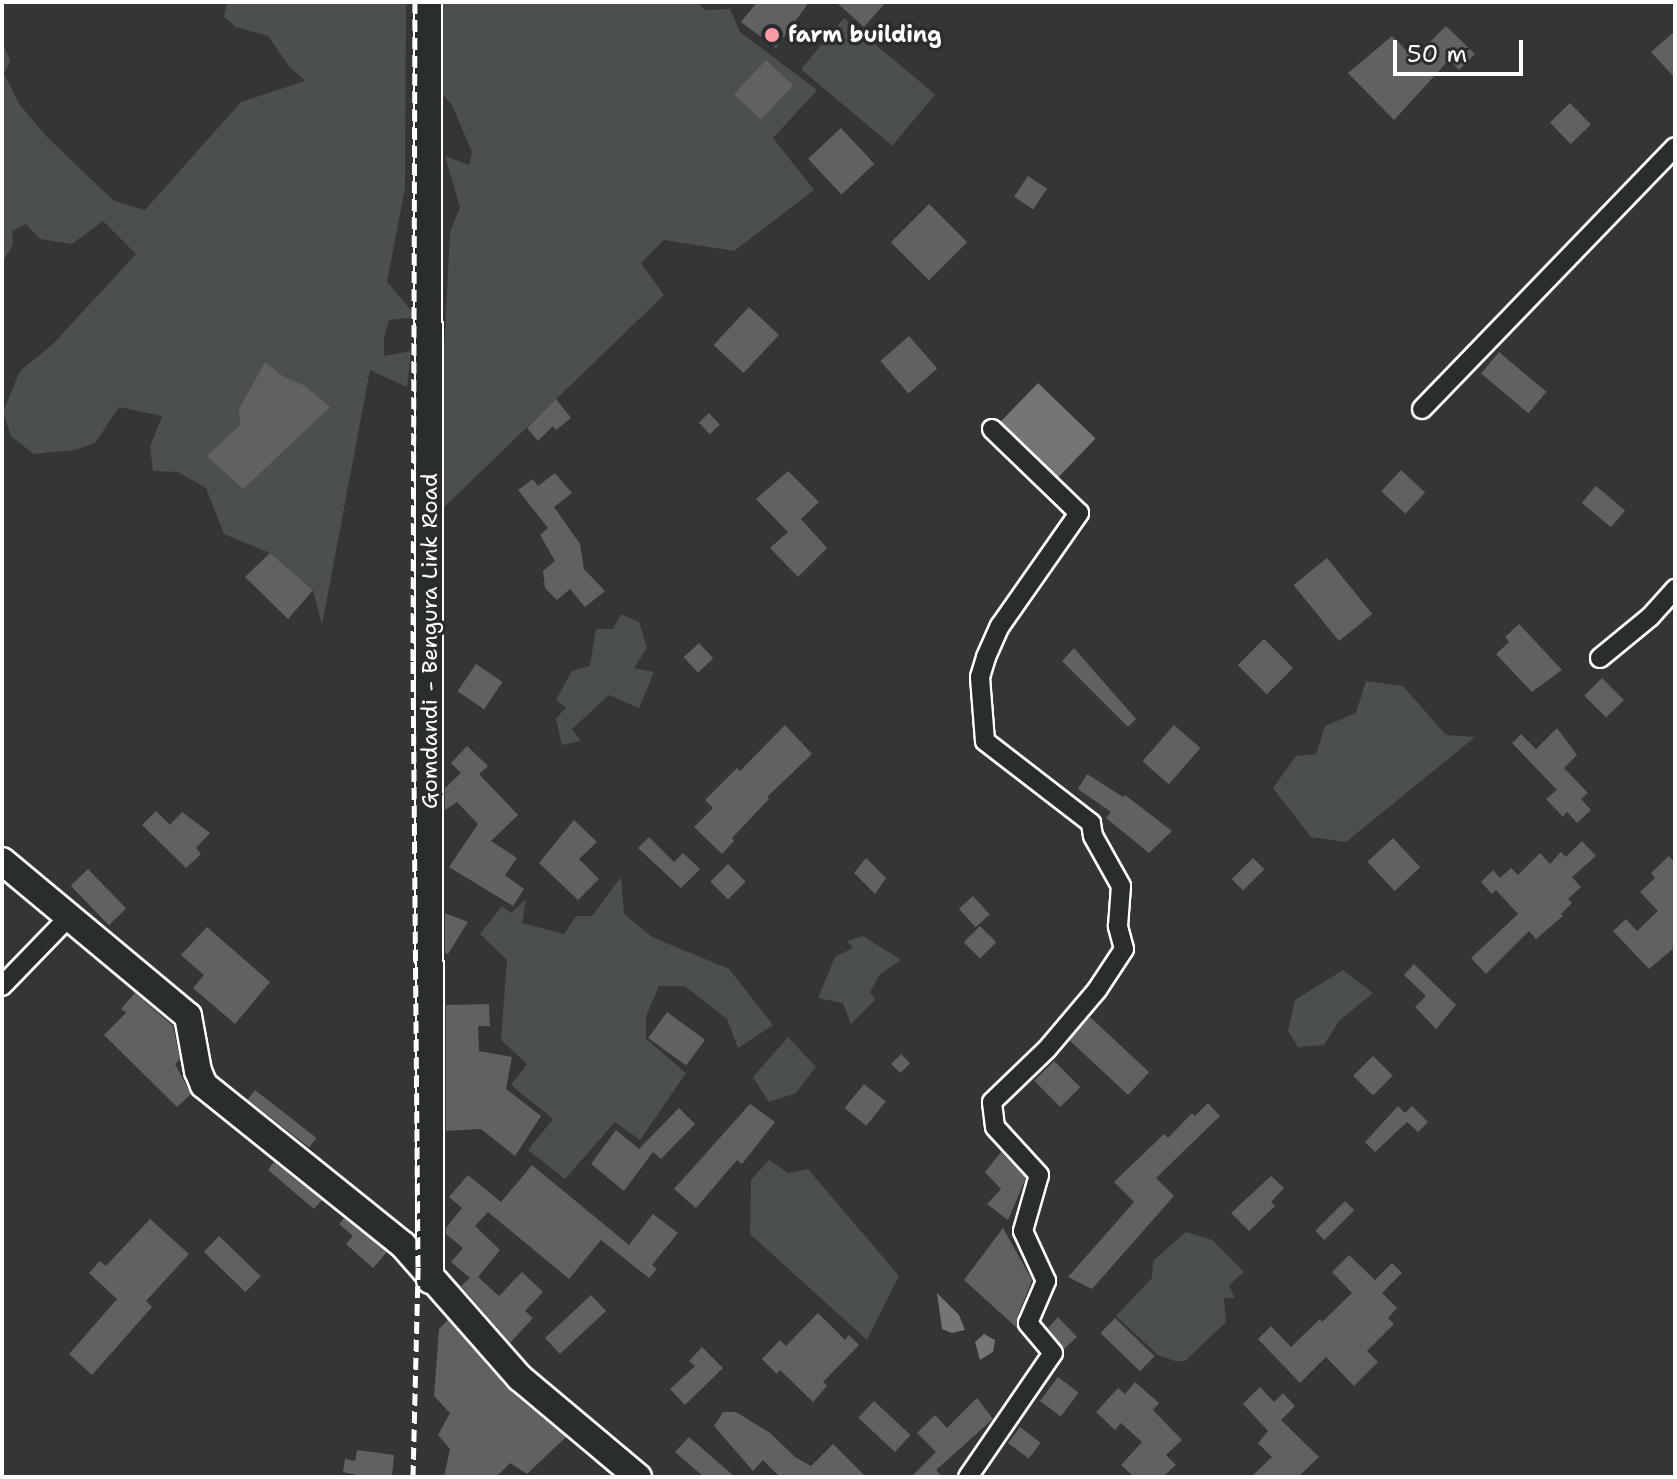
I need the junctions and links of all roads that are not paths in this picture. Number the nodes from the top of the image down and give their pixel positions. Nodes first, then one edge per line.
1 (428, 2) edge
2 (1675, 147) edge
3 (1422, 409) dead end
4 (992, 429) dead end
5 (1675, 589) edge
6 (1600, 658) dead end
7 (2, 861) edge
8 (68, 918) junction
9 (2, 986) edge
10 (430, 1280) junction
11 (638, 1477) edge
12 (968, 1477) edge

1 - 10 main road, Gomdandi - Bengura Link Road
2 - 3 street
4 - 12 street
5 - 6 street
7 - 8 main road
8 - 9 street
8 - 10 main road
10 - 11 main road

